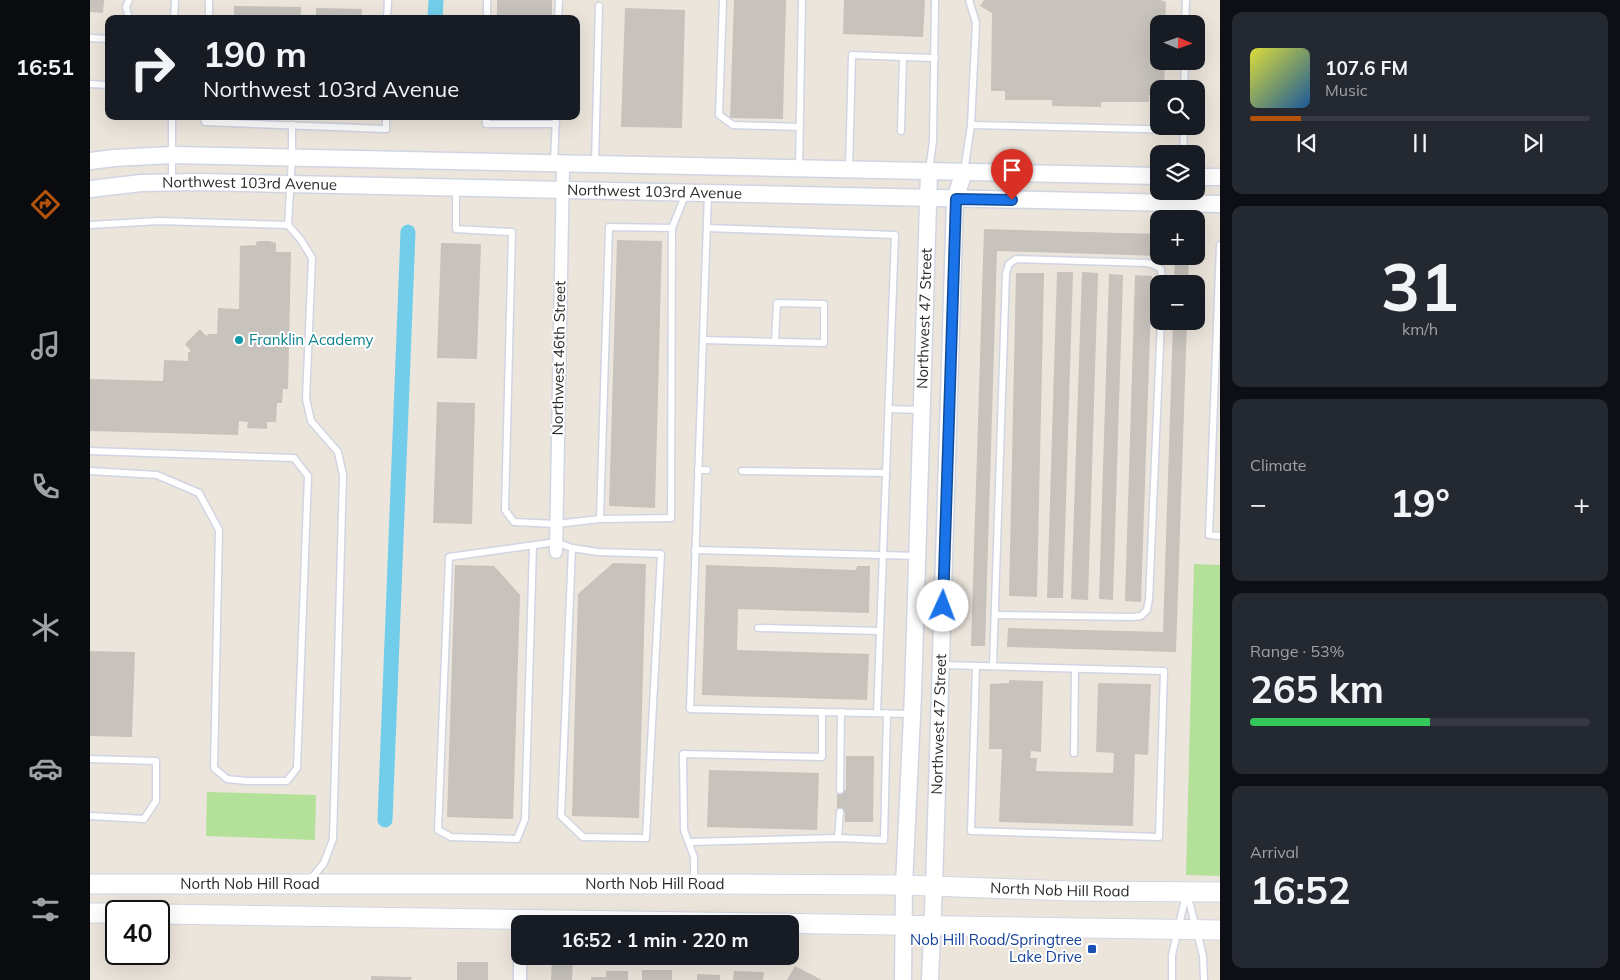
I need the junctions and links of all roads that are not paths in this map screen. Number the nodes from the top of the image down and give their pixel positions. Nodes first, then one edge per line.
1 (129, 0) edge
2 (175, 0) edge
3 (209, 0) edge
4 (388, 0) edge
5 (487, 0) edge
6 (559, 0) edge
7 (723, 0) edge
8 (802, 0) edge
9 (936, 0) edge
10 (970, 0) edge
11 (1186, 0) edge
12 (599, 6) dead end
13 (128, 15) edge
14 (174, 15) edge
15 (209, 15) edge
16 (387, 15) edge
17 (487, 15) edge
18 (558, 15) edge
19 (1185, 15) edge
20 (90, 38) edge
21 (105, 39) edge
22 (903, 57) junction
23 (934, 58) junction
24 (90, 84) edge
25 (105, 85) edge
26 (172, 120) edge
27 (205, 120) edge
28 (386, 120) edge
29 (486, 120) edge
30 (556, 120) edge
31 (556, 124) junction
32 (292, 125) junction
33 (971, 125) junction
34 (800, 127) junction
35 (1150, 128) edge
36 (901, 131) dead end
37 (172, 156) junction
38 (292, 158) junction
39 (90, 162) edge
40 (559, 164) junction
41 (595, 164) junction
42 (799, 169) junction
43 (849, 170) junction
44 (929, 172) junction
45 (964, 172) junction
46 (1150, 176) edge
47 (1205, 177) edge
48 (1220, 177) edge
49 (172, 183) junction
50 (290, 185) junction
51 (90, 189) edge
52 (456, 189) junction
53 (563, 191) junction
54 (686, 193) junction
55 (708, 194) junction
56 (928, 198) junction
57 (956, 199) junction
58 (1220, 204) edge
59 (90, 225) edge
60 (288, 225) junction
61 (672, 228) junction
62 (707, 228) junction
63 (1220, 245) edge
64 (1161, 275) edge
65 (1160, 330) edge
66 (703, 340) junction
67 (775, 342) junction
68 (888, 409) junction
69 (922, 410) junction
70 (949, 411) junction
71 (90, 451) edge
72 (698, 470) junction
73 (707, 470) dead end
74 (90, 471) edge
75 (742, 471) dead end
76 (886, 473) junction
77 (600, 519) junction
78 (556, 524) junction
79 (1220, 536) edge
80 (533, 546) junction
81 (556, 547) junction
82 (572, 548) junction
83 (696, 550) junction
84 (883, 556) junction
85 (917, 556) junction
86 (995, 615) junction
87 (758, 628) dead end
88 (880, 631) junction
89 (941, 665) junction
90 (976, 666) junction
91 (993, 666) junction
92 (1075, 669) junction
93 (913, 694) junction
94 (940, 695) junction
95 (822, 712) junction
96 (841, 712) junction
97 (877, 713) junction
98 (887, 713) junction
99 (912, 714) junction
100 (1074, 753) dead end
101 (90, 759) edge
102 (840, 790) dead end
103 (840, 812) dead end
104 (90, 816) edge
105 (838, 838) junction
106 (688, 842) junction
107 (90, 884) edge
108 (306, 884) junction
109 (694, 884) junction
110 (904, 885) junction
111 (934, 886) junction
112 (1187, 891) junction
113 (1220, 892) edge
114 (90, 913) edge
115 (105, 913) edge
116 (170, 914) edge
117 (511, 922) edge
118 (799, 923) edge
119 (903, 924) junction
120 (933, 926) junction
121 (1178, 930) junction
122 (1196, 930) junction
123 (1220, 930) edge
124 (520, 965) edge
125 (520, 980) edge
126 (903, 980) edge
127 (930, 980) edge
128 (1172, 980) edge
129 (1204, 980) edge

1 - 13 lane
2 - 14 lane
3 - 15 lane
4 - 16 lane
5 - 17 lane
6 - 18 lane
7 - 34 lane
8 - 34 lane
9 - 23 lane
10 - 33 lane
11 - 19 lane
12 - 41 lane
20 - 21 lane
22 - 23 lane
22 - 36 lane
22 - 43 lane
23 - 44 lane
24 - 25 lane
26 - 37 lane
27 - 32 lane
28 - 32 lane
29 - 31 lane
30 - 31 lane
31 - 40 lane
32 - 38 lane
33 - 35 lane
33 - 45 lane
34 - 42 lane
37 - 38 street, Northwest 103rd Avenue
37 - 39 street, Northwest 103rd Avenue
37 - 49 lane
38 - 40 street, Northwest 103rd Avenue
38 - 50 lane
40 - 41 street, Northwest 103rd Avenue
40 - 53 street, Northwest 46th Street
41 - 42 street, Northwest 103rd Avenue
42 - 43 street, Northwest 103rd Avenue
43 - 44 street, Northwest 103rd Avenue
44 - 45 street, Northwest 103rd Avenue
44 - 56 street, Northwest 47 Street
45 - 46 street, Northwest 103rd Avenue
45 - 57 street, Northwest 47 Street
47 - 48 street
49 - 50 street, Northwest 103rd Avenue
49 - 51 street, Northwest 103rd Avenue
50 - 52 street, Northwest 103rd Avenue
50 - 60 lane
52 - 53 street, Northwest 103rd Avenue
52 - 78 lane
53 - 54 street, Northwest 103rd Avenue
53 - 78 street, Northwest 46th Street
54 - 55 street, Northwest 103rd Avenue
54 - 61 lane
55 - 56 street, Northwest 103rd Avenue
55 - 62 lane
56 - 57 street, Northwest 103rd Avenue
56 - 69 street, Northwest 47 Street
57 - 58 street, Northwest 103rd Avenue
57 - 70 street, Northwest 47 Street
59 - 60 lane
60 - 108 lane
61 - 77 lane
61 - 77 lane
62 - 66 lane
62 - 68 lane
63 - 79 lane
64 - 86 lane
65 - 86 lane
66 - 67 lane
66 - 72 lane
67 - 67 lane
68 - 69 lane
68 - 76 lane
69 - 70 street
69 - 85 street, Northwest 47 Street
70 - 89 street, Northwest 47 Street
71 - 74 lane
72 - 73 lane
72 - 83 lane
75 - 76 lane
76 - 84 lane
77 - 78 lane
78 - 81 street, Northwest 46th Street
80 - 80 lane
80 - 81 lane
81 - 82 lane
82 - 82 lane
83 - 84 lane
83 - 95 lane
84 - 85 lane
84 - 88 lane
85 - 93 street, Northwest 47 Street
86 - 91 lane
87 - 88 lane
88 - 97 lane
89 - 90 lane
89 - 94 street, Northwest 47 Street
90 - 91 lane
90 - 92 lane
91 - 92 lane
92 - 100 lane
93 - 94 street
93 - 99 street, Northwest 47 Street
94 - 111 street, Northwest 47 Street
95 - 96 lane
95 - 106 lane
96 - 97 lane
96 - 102 lane
97 - 98 lane
98 - 99 lane
98 - 105 lane
99 - 110 street, Northwest 47 Street
101 - 104 lane
103 - 105 lane
105 - 106 lane
106 - 109 lane
107 - 108 main road, North Nob Hill Road
108 - 109 main road, North Nob Hill Road
109 - 110 main road, North Nob Hill Road
110 - 111 main road, North Nob Hill Road
110 - 119 street, Northwest 47 Street
111 - 112 main road, North Nob Hill Road
111 - 120 street, Northwest 47 Street
112 - 113 main road, North Nob Hill Road
112 - 121 lane
112 - 122 lane
114 - 115 main road
116 - 117 main road, North Nob Hill Road
118 - 119 main road, North Nob Hill Road
119 - 120 main road, North Nob Hill Road
119 - 126 street, Northwest 47 Street
120 - 121 main road, North Nob Hill Road
120 - 127 street, Northwest 47 Street
121 - 122 main road, North Nob Hill Road
121 - 128 lane
122 - 123 main road, North Nob Hill Road
122 - 129 lane
124 - 125 street

